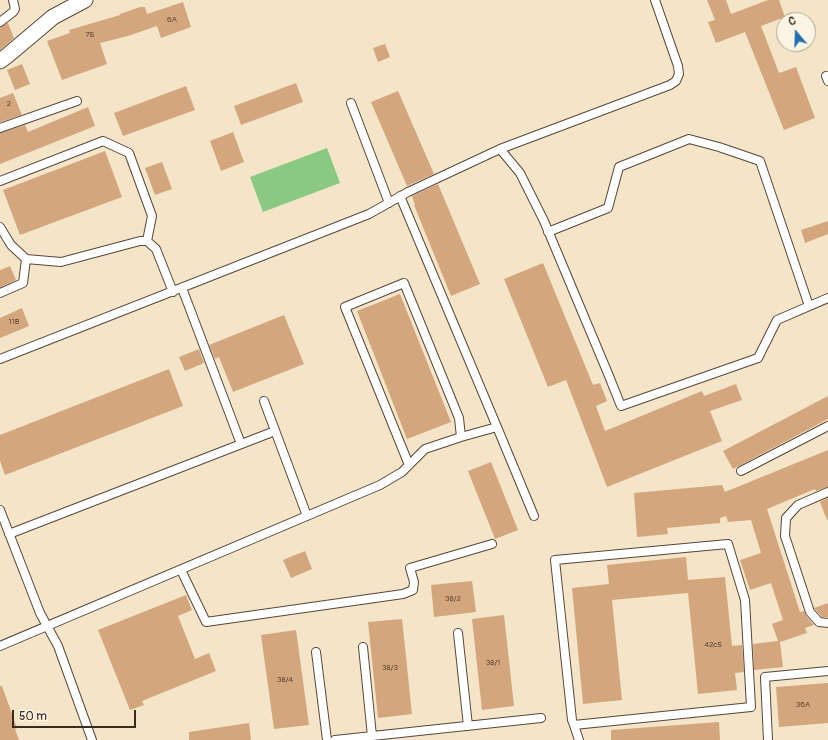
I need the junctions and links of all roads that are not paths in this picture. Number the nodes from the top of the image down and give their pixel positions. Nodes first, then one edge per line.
1 (13, 0) edge
2 (85, 0) edge
3 (655, 0) edge
4 (0, 22) edge
5 (0, 61) edge
6 (78, 101) dead end
7 (351, 103) dead end
8 (0, 128) edge
9 (500, 149) junction
10 (0, 181) edge
11 (400, 196) junction
12 (389, 203) junction
13 (0, 227) edge
14 (548, 232) junction
15 (147, 241) junction
16 (26, 259) junction
17 (182, 288) junction
18 (173, 292) junction
19 (0, 293) edge
20 (828, 298) edge
21 (810, 306) junction
22 (0, 359) edge
23 (264, 401) dead end
24 (828, 426) edge
25 (497, 427) junction
26 (275, 431) junction
27 (461, 437) junction
28 (241, 444) junction
29 (409, 465) junction
30 (741, 471) dead end
31 (828, 492) edge
32 (0, 510) edge
33 (307, 516) junction
34 (534, 516) dead end
35 (9, 534) junction
36 (492, 544) dead end
37 (181, 570) junction
38 (828, 622) edge
39 (47, 626) junction
40 (458, 634) dead end
41 (0, 646) edge
42 (363, 647) dead end
43 (316, 652) dead end
44 (828, 671) edge
45 (542, 718) dead end
46 (574, 725) junction
47 (468, 726) junction
48 (372, 736) junction
49 (92, 740) edge
50 (327, 740) edge
51 (335, 740) edge
52 (579, 740) edge
53 (768, 740) edge

1 - 4 lane
2 - 5 street
3 - 9 lane
6 - 8 lane
7 - 12 lane
9 - 11 lane
9 - 14 lane
10 - 15 lane
11 - 12 lane
11 - 25 lane
12 - 17 lane
13 - 16 lane
14 - 21 lane
14 - 21 lane
15 - 16 lane
15 - 18 lane
16 - 19 lane
17 - 18 lane
17 - 28 lane
18 - 22 lane
20 - 21 lane
23 - 26 lane
24 - 30 lane
25 - 27 lane
25 - 34 lane
26 - 28 lane
26 - 33 lane
27 - 29 lane
27 - 29 lane
28 - 35 lane
29 - 33 lane
31 - 38 lane
32 - 35 lane
33 - 37 lane
35 - 39 lane
36 - 37 lane
37 - 39 lane
39 - 41 lane
39 - 49 lane
40 - 47 lane
42 - 48 lane
43 - 50 lane
44 - 53 lane
45 - 47 lane
46 - 46 lane
46 - 52 lane
47 - 48 lane
48 - 51 lane

